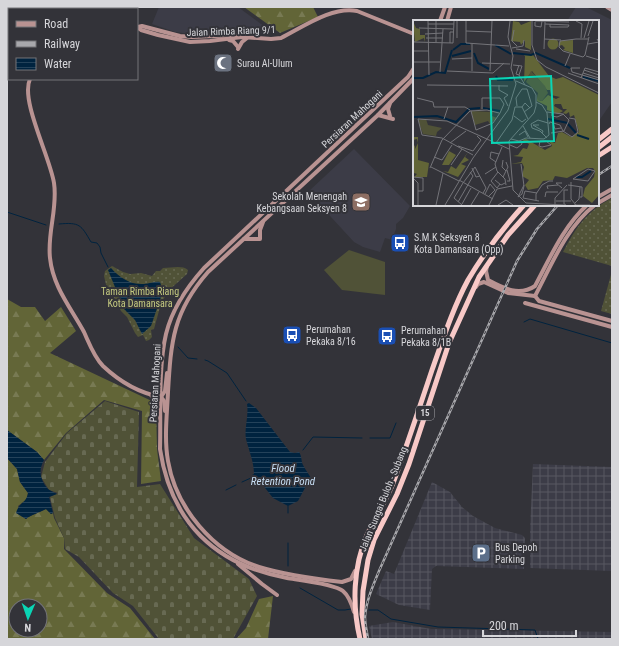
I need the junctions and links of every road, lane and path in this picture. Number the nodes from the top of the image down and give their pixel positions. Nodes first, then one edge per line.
1 (445, 7) edge
2 (451, 7) edge
3 (607, 7) edge
4 (612, 10) edge
5 (440, 20) edge
6 (447, 20) edge
7 (138, 27) edge
8 (138, 28) edge
9 (413, 34) edge
10 (245, 38) junction
11 (228, 39) junction
12 (413, 70) edge
13 (413, 79) edge
14 (29, 80) edge
15 (390, 103) junction
16 (378, 115) junction
17 (612, 129) edge
18 (612, 137) edge
19 (599, 139) edge
20 (612, 146) edge
21 (599, 147) edge
22 (599, 155) edge
23 (612, 189) edge
24 (612, 195) edge
25 (599, 196) edge
26 (599, 202) edge
27 (523, 206) edge
28 (535, 206) edge
29 (586, 206) edge
30 (594, 206) edge
31 (263, 221) junction
32 (244, 239) junction
33 (488, 264) junction
34 (535, 286) junction
35 (523, 291) junction
36 (471, 292) junction
37 (532, 296) junction
38 (525, 303) dead end
39 (612, 321) edge
40 (612, 327) edge
41 (170, 357) junction
42 (162, 381) junction
43 (149, 394) junction
44 (161, 397) junction
45 (161, 412) junction
46 (166, 424) junction
47 (359, 559) junction
48 (234, 561) junction
49 (277, 595) dead end
50 (355, 613) junction
51 (360, 639) edge
52 (366, 639) edge

1 - 5 main road
2 - 6 main road
3 - 4 main road
7 - 10 main road
8 - 11 main road, Jalan Rimba Riang 9/1
9 - 10 main road, Jalan Rimba Riang 9/1
10 - 11 main road, Jalan Rimba Riang 9/1
10 - 11 main road
12 - 42 main road, Persiaran Mahogani
13 - 15 main road, Persiaran Mahogani
14 - 43 main road
15 - 16 main road, Persiaran Mahogani
15 - 16 main road
16 - 31 main road, Persiaran Mahogani
17 - 19 highway
18 - 21 highway
20 - 22 highway
23 - 25 main road
24 - 26 main road
27 - 47 highway, Jalan Sungai Buloh - Subang / 15
28 - 33 highway, Jalan Sungai Buloh - Subang / 15
29 - 34 main road
30 - 37 main road
31 - 32 main road, Persiaran Mahogani
31 - 32 main road
32 - 41 main road, Persiaran Mahogani
33 - 35 main road
33 - 36 highway, Jalan Sungai Buloh - Subang / 15
34 - 35 main road
34 - 37 main road
35 - 37 main road
36 - 37 main road
36 - 52 highway, Jalan Sungai Buloh - Subang / 15
37 - 39 main road
38 - 40 main road
41 - 44 main road
41 - 46 main road, Persiaran Mahogani
42 - 43 main road
42 - 44 main road, Persiaran Mahogani
43 - 44 main road
43 - 45 main road
44 - 45 main road, Persiaran Mahogani
44 - 46 main road
45 - 48 main road, Persiaran Mahogani
46 - 47 main road, Persiaran Mahogani
47 - 50 highway, Jalan Sungai Buloh - Subang / 15
48 - 49 main road
48 - 50 main road, Persiaran Mahogani
50 - 51 highway, Jalan Sungai Buloh - Subang / 15

